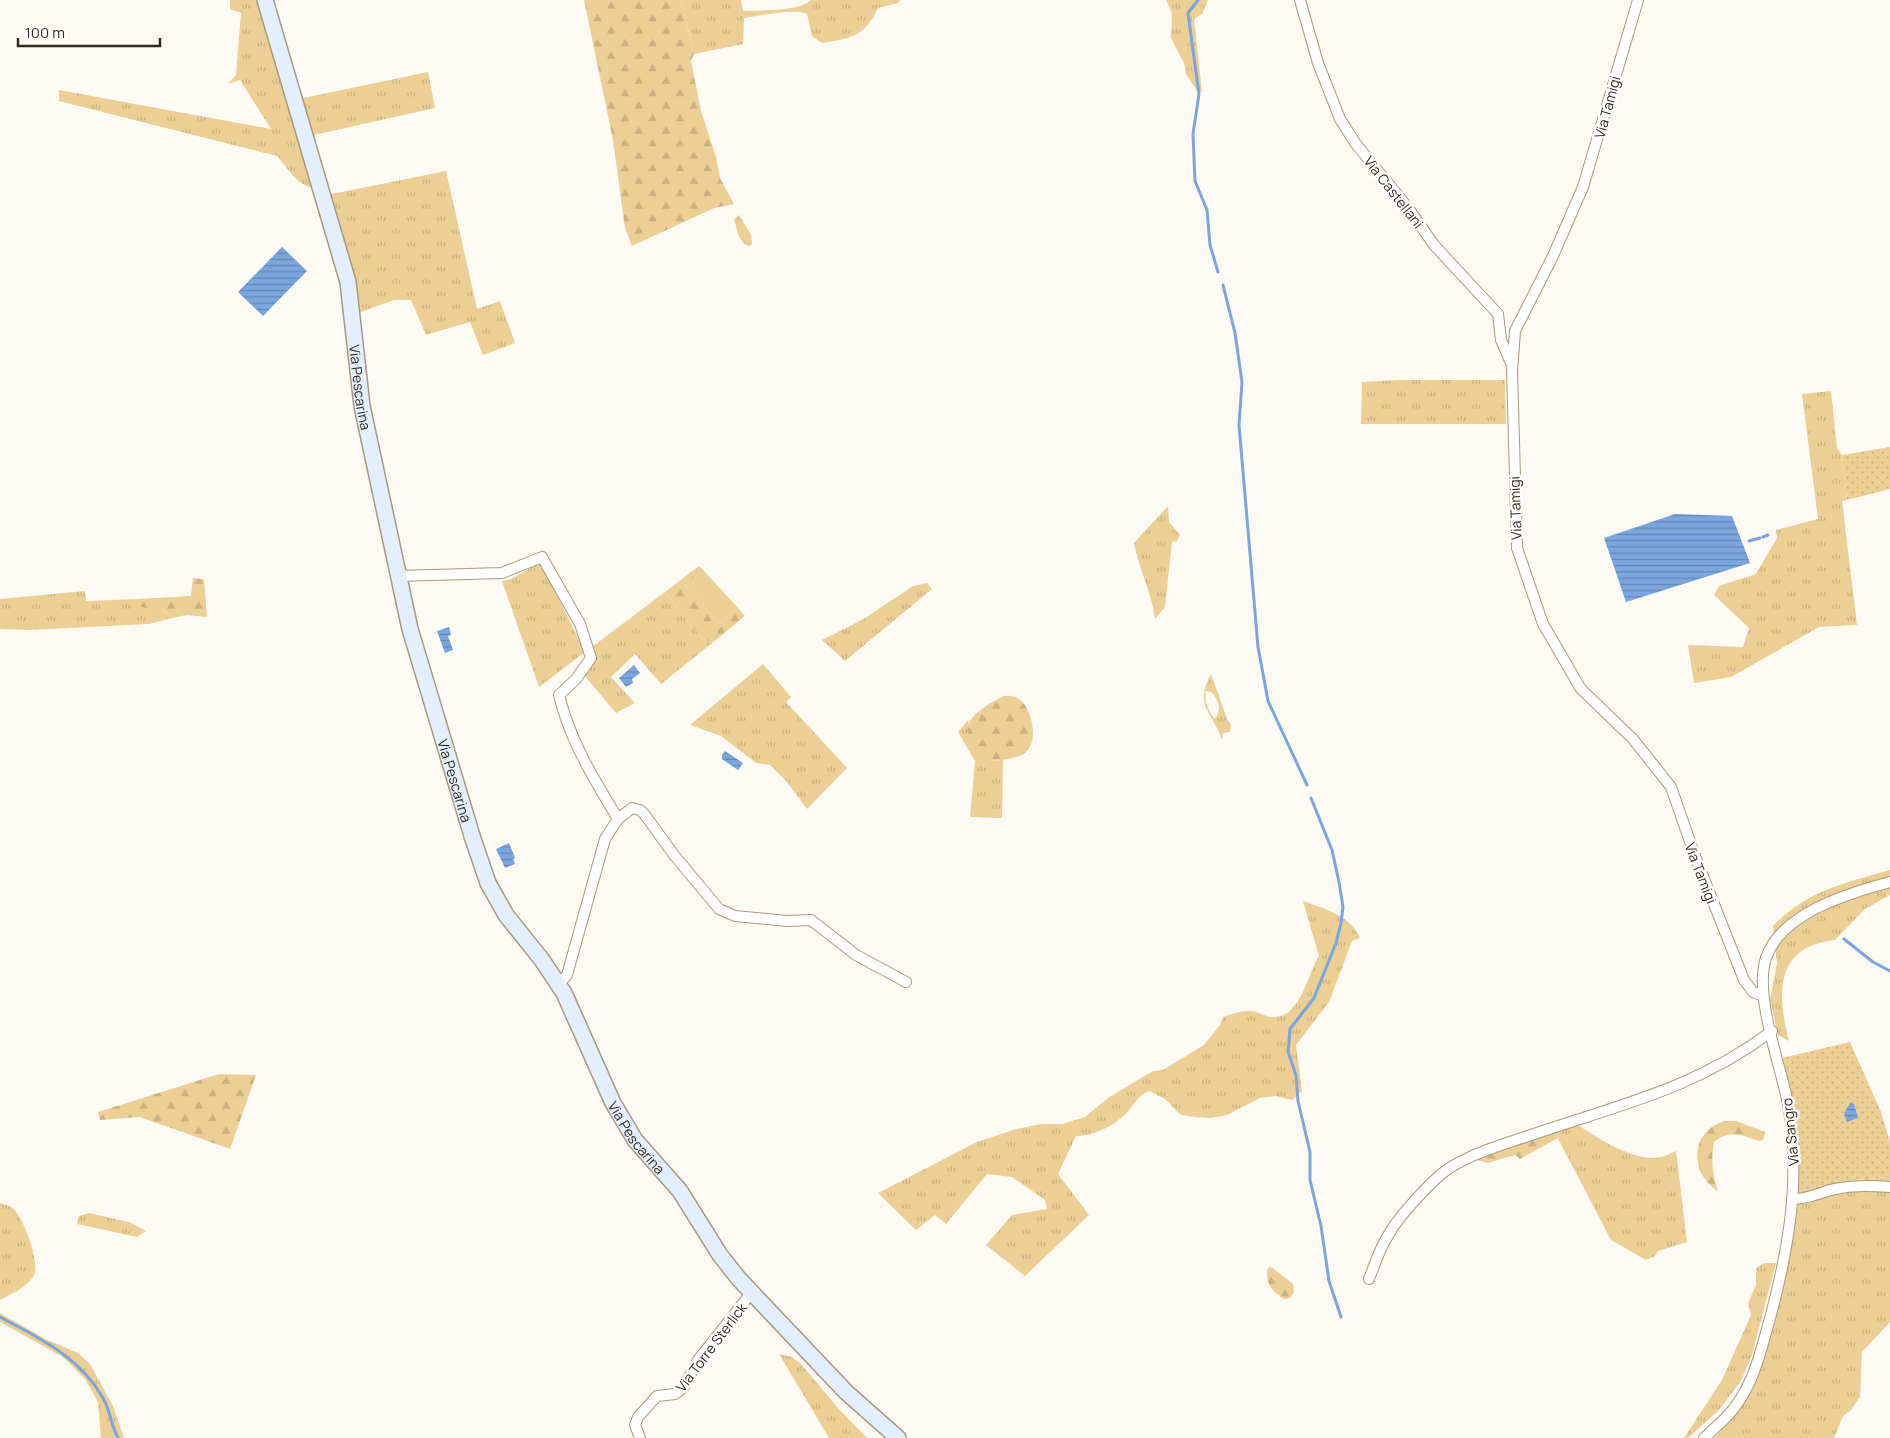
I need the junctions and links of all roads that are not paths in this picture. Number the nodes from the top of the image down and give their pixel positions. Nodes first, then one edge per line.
1 (265, 0) edge
2 (1300, 0) edge
3 (1638, 0) edge
4 (1512, 367) junction
5 (397, 576) junction
6 (618, 819) junction
7 (1890, 882) edge
8 (906, 982) dead end
9 (559, 984) junction
10 (1763, 996) junction
11 (1772, 1031) junction
12 (1890, 1187) edge
13 (1794, 1199) junction
14 (1369, 1279) dead end
15 (752, 1292) junction
16 (640, 1438) edge
17 (898, 1438) edge
18 (1704, 1438) edge

1 - 5 street, Via Pescarina
2 - 4 street, Via Castellani
3 - 4 street, Via Tamigi
4 - 10 street, Via Tamigi
5 - 6 street
5 - 9 street, Via Pescarina
6 - 8 street
6 - 9 street
7 - 10 street, Via Sangro
9 - 15 street, Via Pescarina
10 - 11 street, Via Sangro
11 - 13 street, Via Sangro
11 - 14 street
12 - 13 street
13 - 18 street, Via Sangro
15 - 16 street, Via Torre Sterlick
15 - 17 street, Via Pescarina

